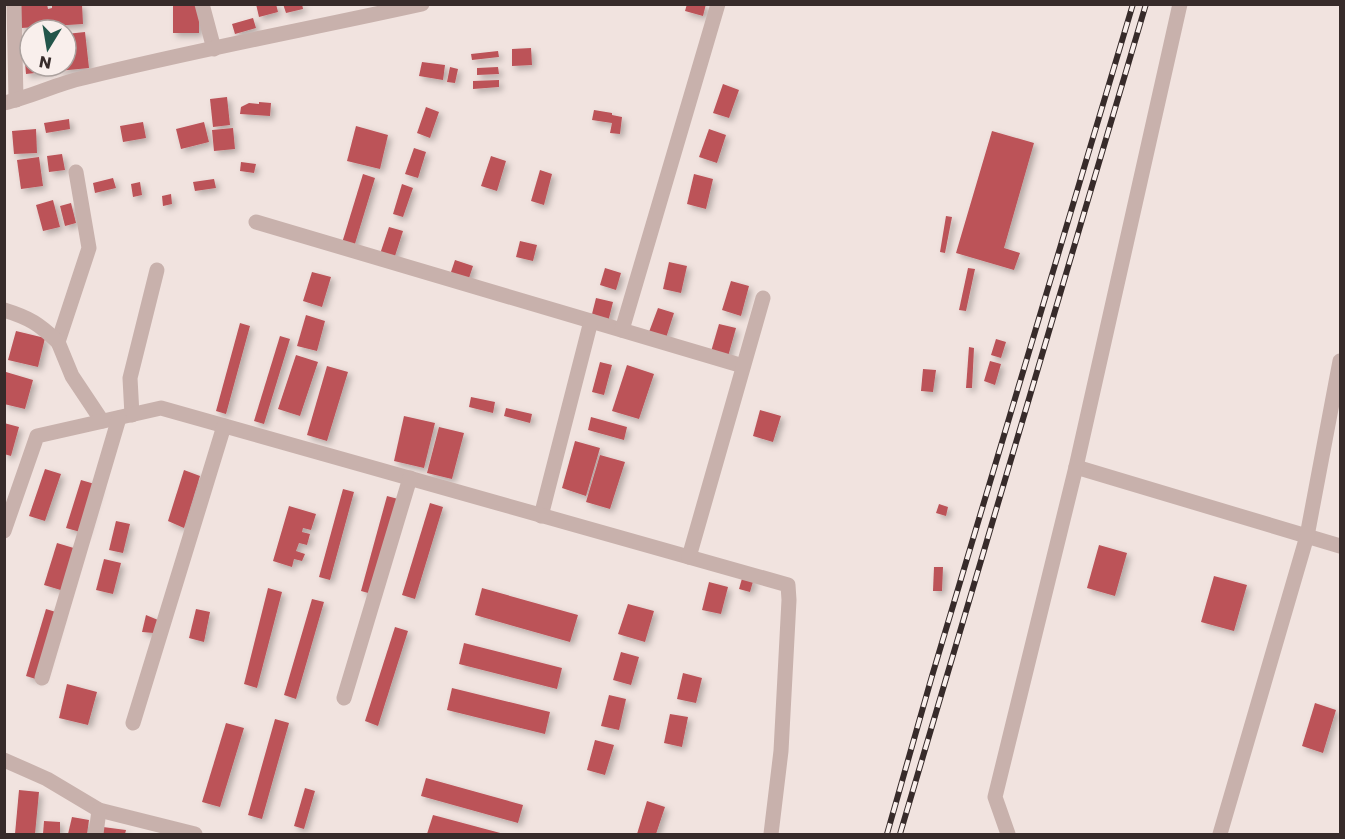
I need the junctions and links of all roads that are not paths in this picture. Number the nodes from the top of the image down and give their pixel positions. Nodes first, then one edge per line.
1 (14, 4) edge
2 (202, 4) edge
3 (422, 4) edge
4 (718, 4) edge
5 (1180, 4) edge
6 (214, 49) junction
7 (10, 101) edge
8 (76, 172) dead end
9 (256, 222) dead end
10 (157, 270) dead end
11 (763, 298) dead end
12 (4, 310) edge
13 (591, 321) junction
14 (622, 330) junction
15 (58, 342) junction
16 (1341, 361) edge
17 (743, 366) junction
18 (125, 416) junction
19 (102, 421) junction
20 (224, 426) junction
21 (1076, 467) junction
22 (410, 478) junction
23 (541, 516) junction
24 (4, 531) edge
25 (1307, 536) junction
26 (1341, 546) edge
27 (689, 557) junction
28 (42, 678) dead end
29 (344, 698) dead end
30 (133, 723) dead end
31 (4, 760) edge
32 (99, 810) junction
33 (96, 834) edge
34 (195, 834) edge
35 (771, 834) edge
36 (1008, 834) edge
37 (1220, 834) edge

1 - 7 street
2 - 6 street
3 - 6 street
4 - 14 street
5 - 21 street
6 - 7 street
8 - 15 street
9 - 13 street
10 - 18 street
11 - 17 street
12 - 15 street
13 - 14 street
13 - 23 street
14 - 17 street
15 - 19 street
16 - 25 street
17 - 27 street
18 - 19 street
18 - 20 street
18 - 28 street
19 - 24 street
20 - 22 street
20 - 30 street
21 - 25 street
21 - 36 street
22 - 23 street
22 - 29 street
23 - 27 street
25 - 26 street
25 - 37 street
27 - 35 street
31 - 32 street
32 - 33 street
32 - 34 street

